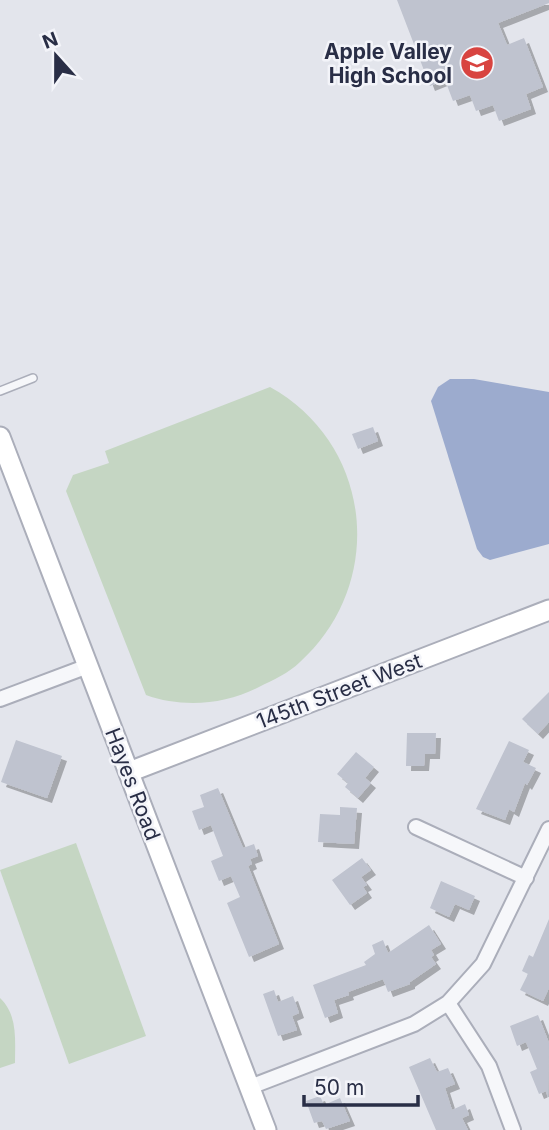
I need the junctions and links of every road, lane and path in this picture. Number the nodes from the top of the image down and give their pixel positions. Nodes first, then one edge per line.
1 (33, 378) dead end
2 (0, 391) edge
3 (0, 437) edge
4 (549, 610) edge
5 (88, 666) junction
6 (0, 699) edge
7 (128, 772) junction
8 (416, 827) dead end
9 (549, 829) edge
10 (526, 877) junction
11 (448, 1003) junction
12 (250, 1087) junction
13 (265, 1130) edge
14 (513, 1130) edge

1 - 2 lane
3 - 5 street, Hayes Road
4 - 7 street, 145th Street West
5 - 6 street
5 - 7 street, Hayes Road
7 - 12 street, Hayes Road
8 - 10 street
9 - 10 street
10 - 11 street
11 - 12 street
11 - 14 street
12 - 13 street, Hayes Road

